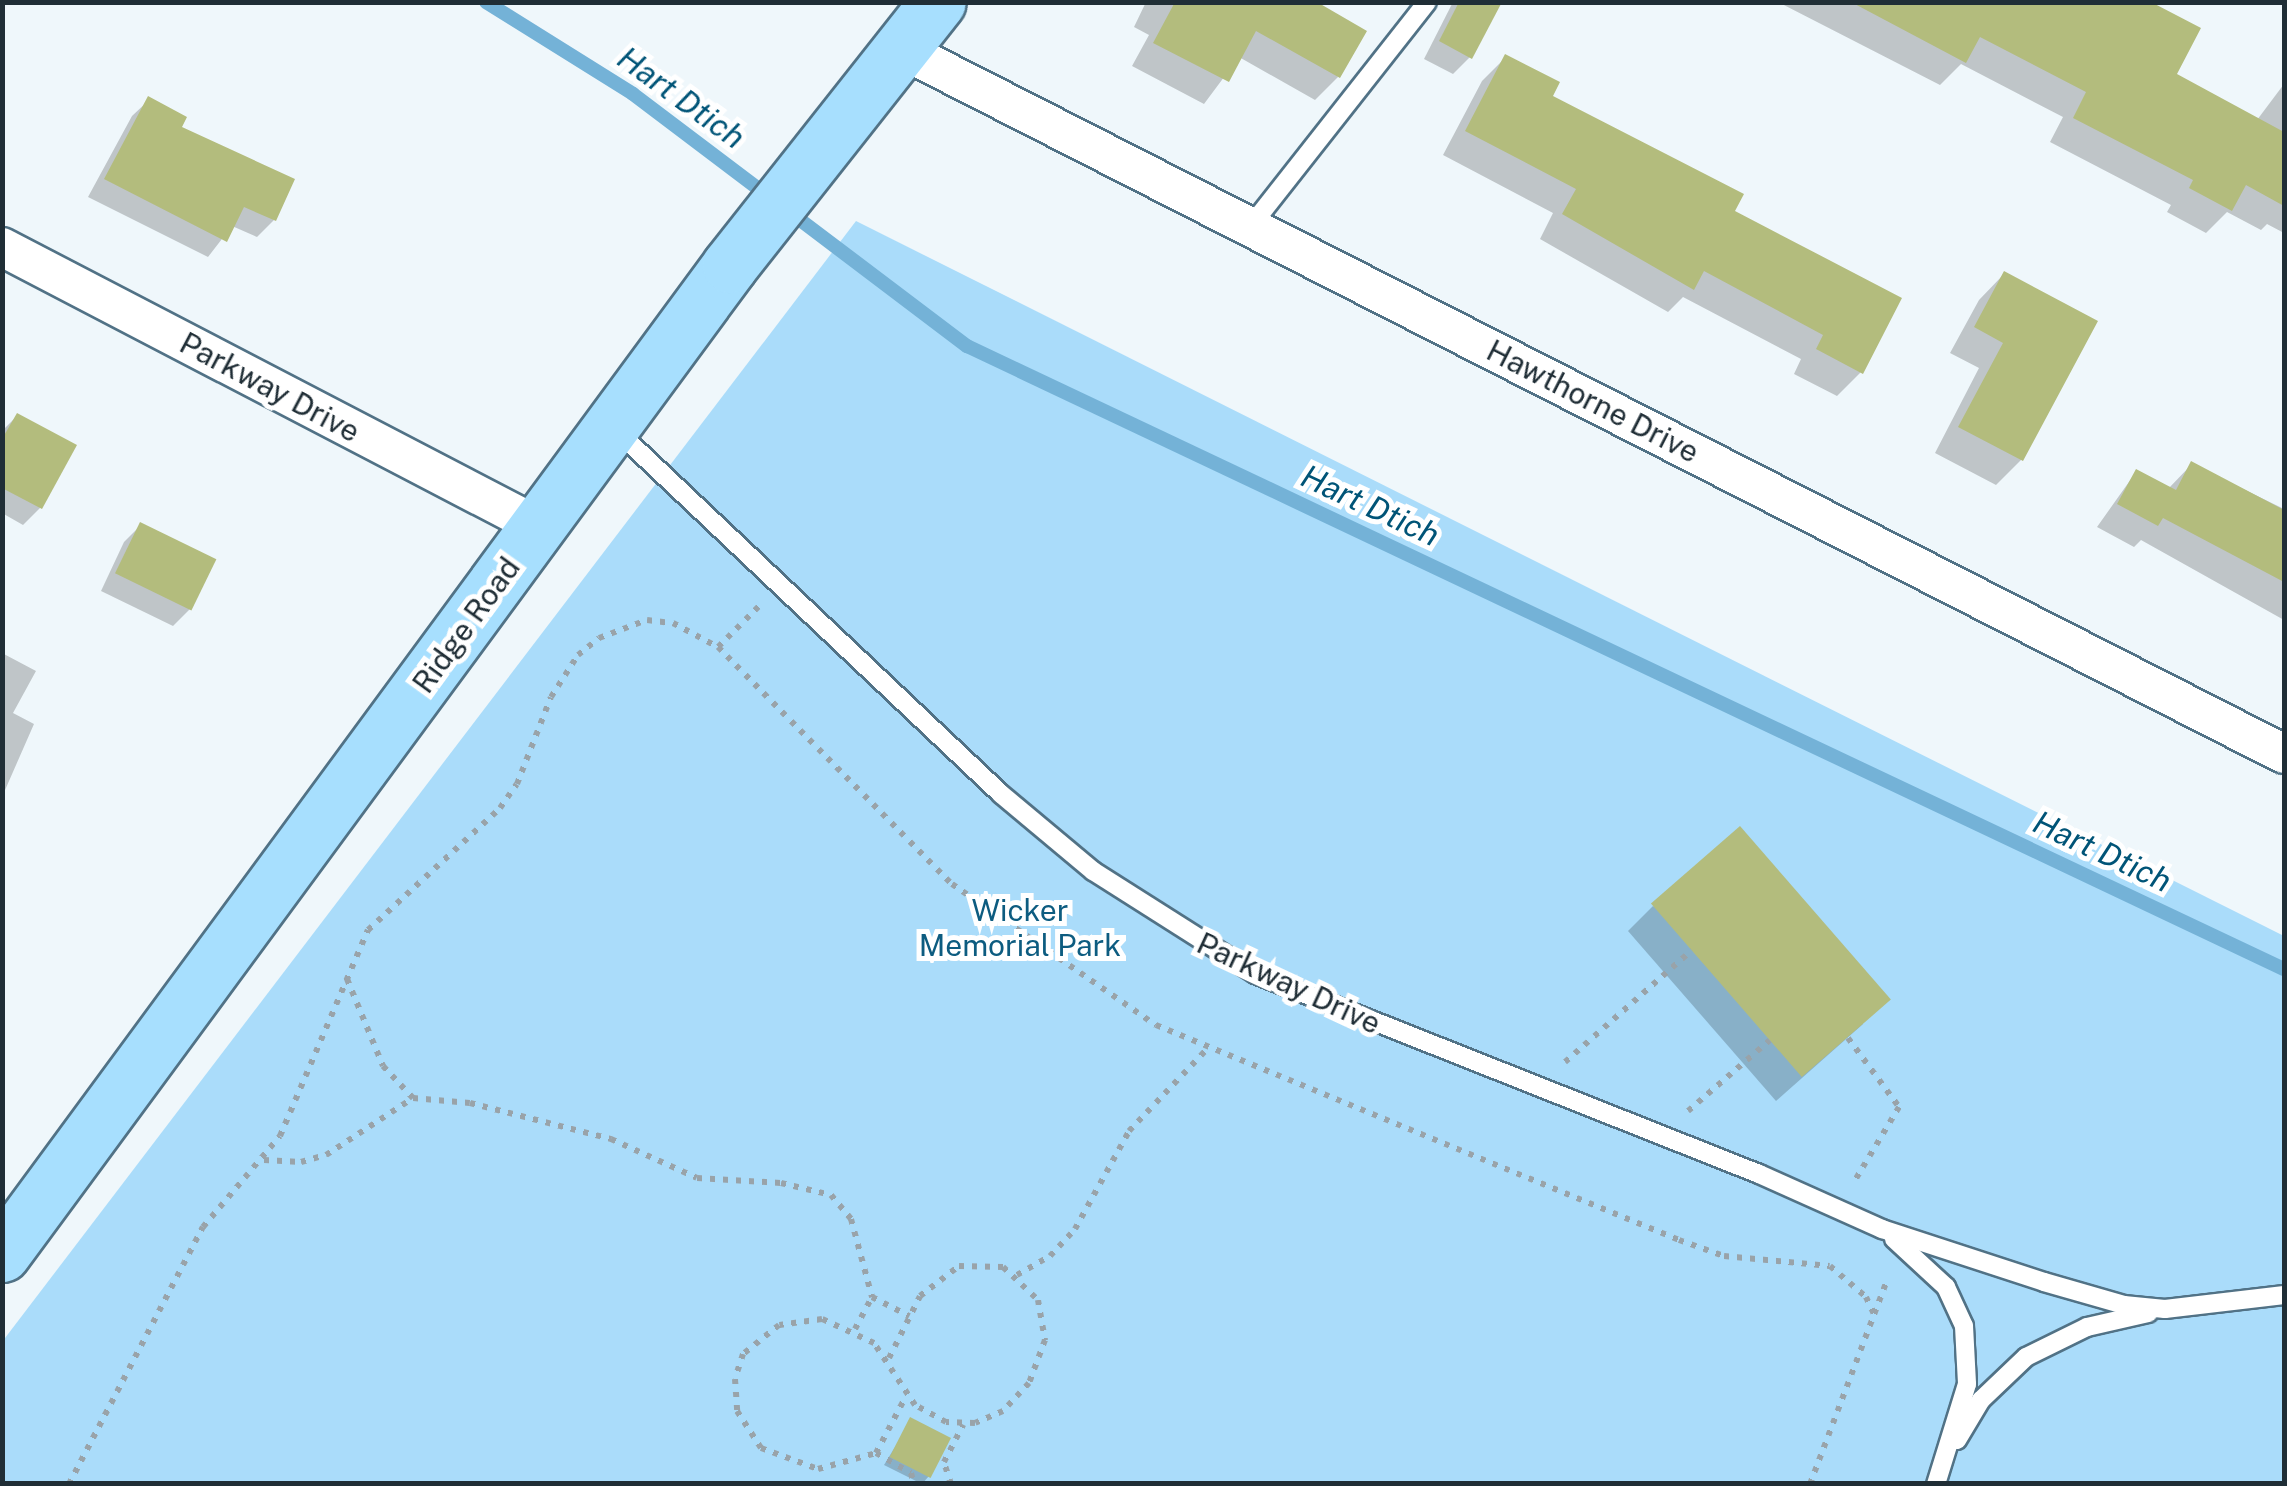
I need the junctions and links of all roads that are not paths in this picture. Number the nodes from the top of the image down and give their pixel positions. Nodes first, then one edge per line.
1 (938, 2) edge
2 (1427, 2) edge
3 (901, 49) junction
4 (1250, 227) junction
5 (2, 247) edge
6 (611, 426) junction
7 (538, 526) junction
8 (2284, 754) edge
9 (1882, 1229) junction
10 (7, 1240) edge
11 (2284, 1294) edge
12 (2165, 1309) junction
13 (1944, 1462) junction
14 (1936, 1484) edge

1 - 3 main road, Ridge Road
2 - 4 lane
3 - 4 street, Hawthorne Drive
3 - 6 main road, Ridge Road
4 - 8 street, Hawthorne Drive
5 - 7 street, Parkway Drive
6 - 7 main road, Ridge Road
6 - 9 lane, Parkway Drive
7 - 10 main road, Ridge Road
9 - 12 lane
9 - 13 lane
11 - 12 lane
12 - 13 lane
13 - 14 lane

